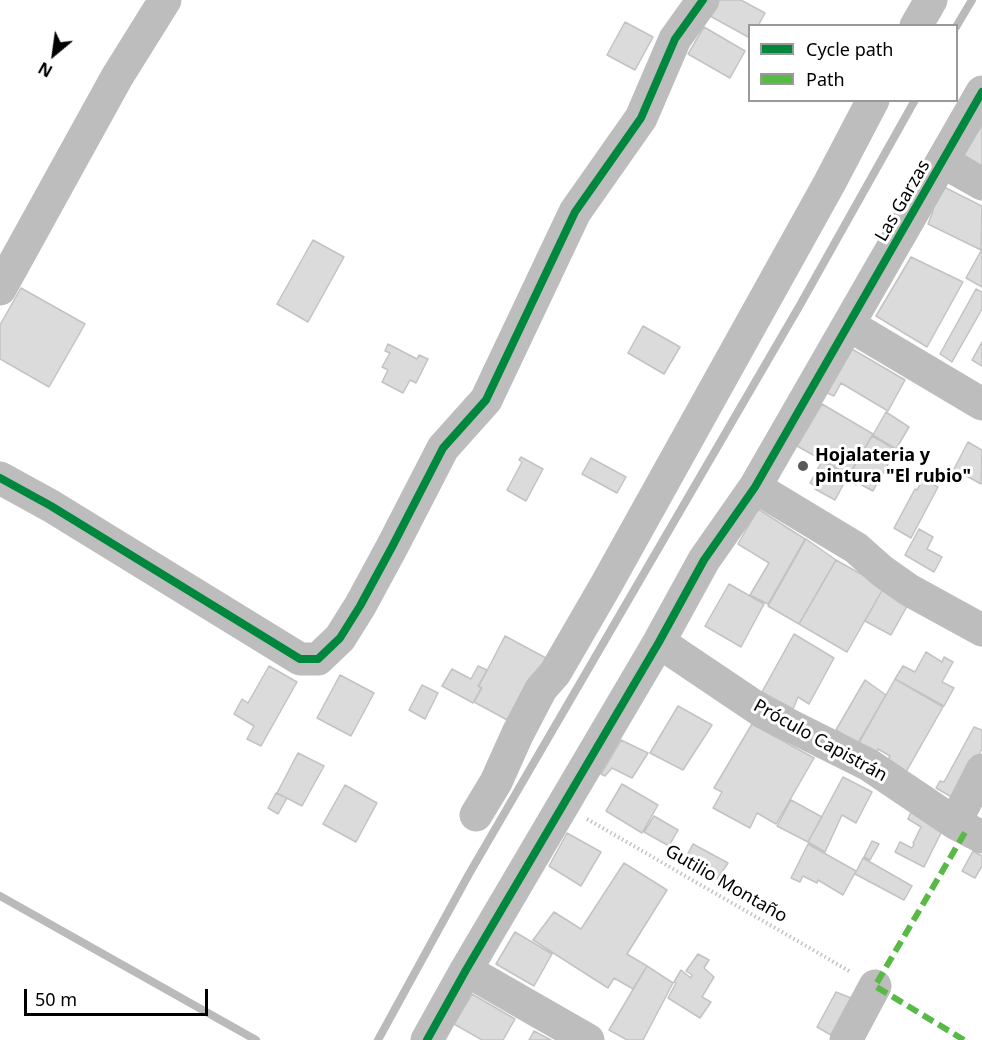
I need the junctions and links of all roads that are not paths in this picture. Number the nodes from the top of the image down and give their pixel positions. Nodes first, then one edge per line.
1 (165, 0) edge
2 (703, 0) edge
3 (931, 0) edge
4 (917, 24) edge
5 (982, 92) edge
6 (872, 102) edge
7 (943, 162) junction
8 (982, 184) edge
9 (0, 289) edge
10 (849, 326) junction
11 (982, 404) edge
12 (0, 478) edge
13 (755, 487) junction
14 (982, 630) edge
15 (658, 642) junction
16 (982, 770) edge
17 (476, 815) dead end
18 (968, 830) edge
19 (466, 970) junction
20 (875, 986) road end
21 (427, 1040) edge
22 (588, 1040) edge
23 (846, 1040) edge

1 - 9 street
2 - 12 street
3 - 4 street
5 - 7 street, Las Garzas
6 - 17 street
7 - 8 street
7 - 10 street, Las Garzas
10 - 11 street
10 - 13 street, Las Garzas
13 - 14 street
13 - 15 street, Las Garzas
15 - 18 street, Próculo Capistrán
15 - 19 street, Las Garzas
16 - 18 street
19 - 21 street, Las Garzas
19 - 22 street
20 - 23 street

